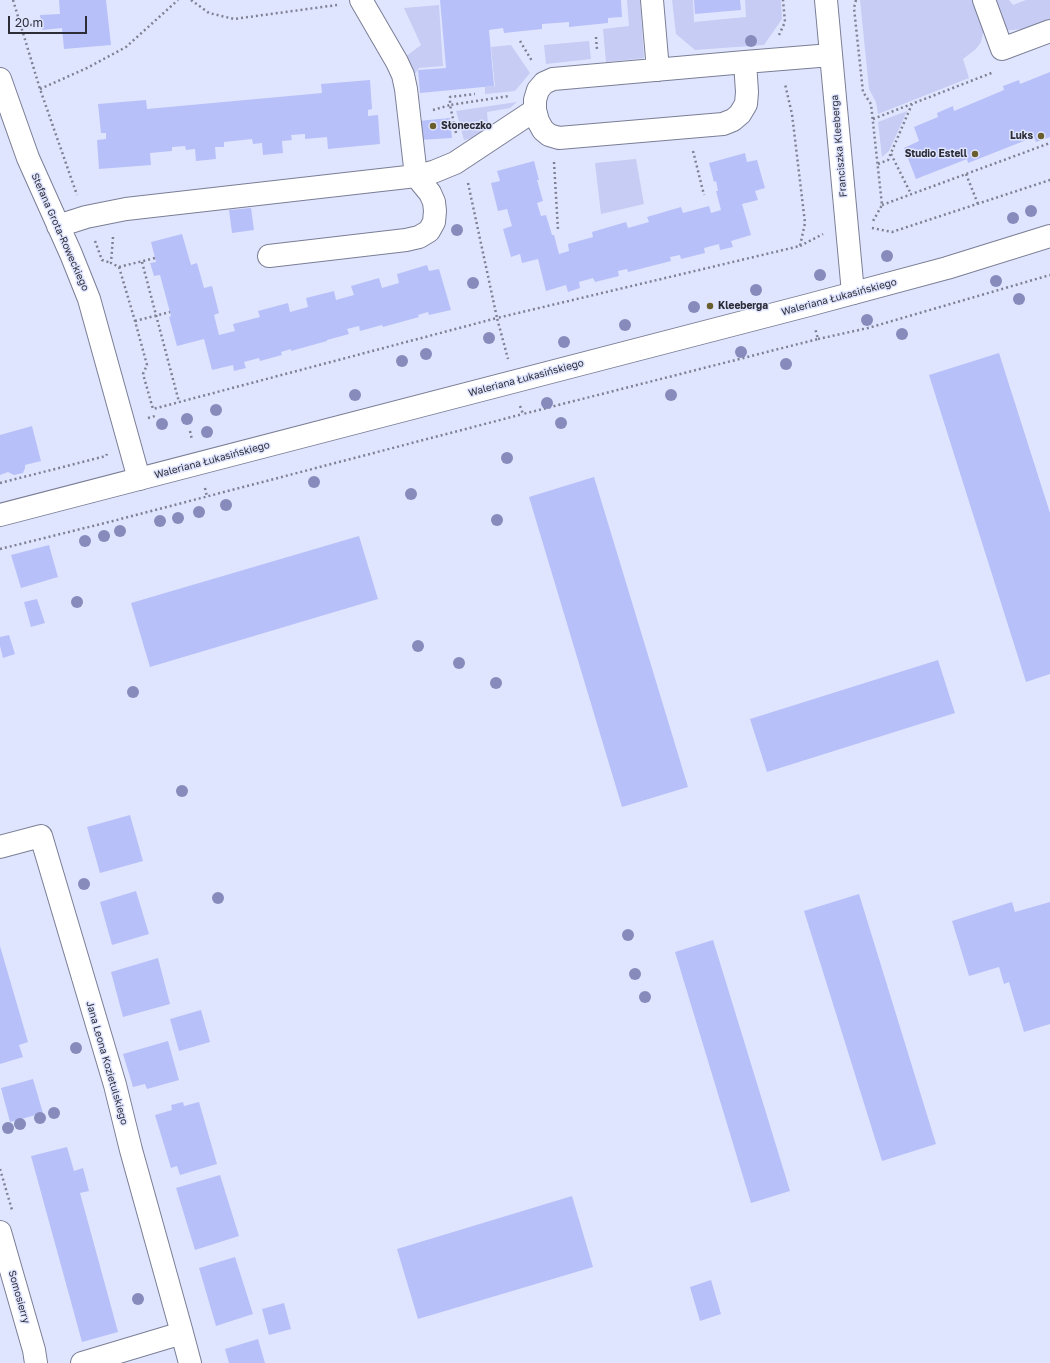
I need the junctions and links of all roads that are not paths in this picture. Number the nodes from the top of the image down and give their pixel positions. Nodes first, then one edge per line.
1 (652, 0) edge
2 (826, 0) edge
3 (984, 0) edge
4 (361, 1) edge
5 (1050, 31) edge
6 (831, 55) junction
7 (745, 62) junction
8 (658, 70) junction
9 (0, 79) edge
10 (535, 110) junction
11 (416, 176) junction
12 (58, 226) junction
13 (1050, 236) edge
14 (269, 256) dead end
15 (853, 293) junction
16 (139, 479) junction
17 (0, 514) edge
18 (0, 847) edge
19 (0, 1232) edge
20 (6, 1273) edge
21 (182, 1333) junction
22 (36, 1363) edge
23 (82, 1363) edge
24 (190, 1363) edge

1 - 8 street
2 - 6 street, Franciszka Kleeberga
3 - 5 street
4 - 11 street
6 - 7 street
6 - 15 street, Franciszka Kleeberga
7 - 8 street
7 - 10 street
8 - 10 street
9 - 12 street, Stefana Grota-Roweckiego
10 - 11 street
11 - 12 street
11 - 14 street
12 - 16 street, Stefana Grota-Roweckiego
13 - 15 street, Waleriana Łukasińskiego
15 - 16 street, Waleriana Łukasińskiego
16 - 17 street, Waleriana Łukasińskiego
18 - 21 street, Jana Leona Kozietulskiego
19 - 20 street, Somosierry
20 - 22 street, Somosierry
21 - 23 street
21 - 24 street, Jana Leona Kozietulskiego

